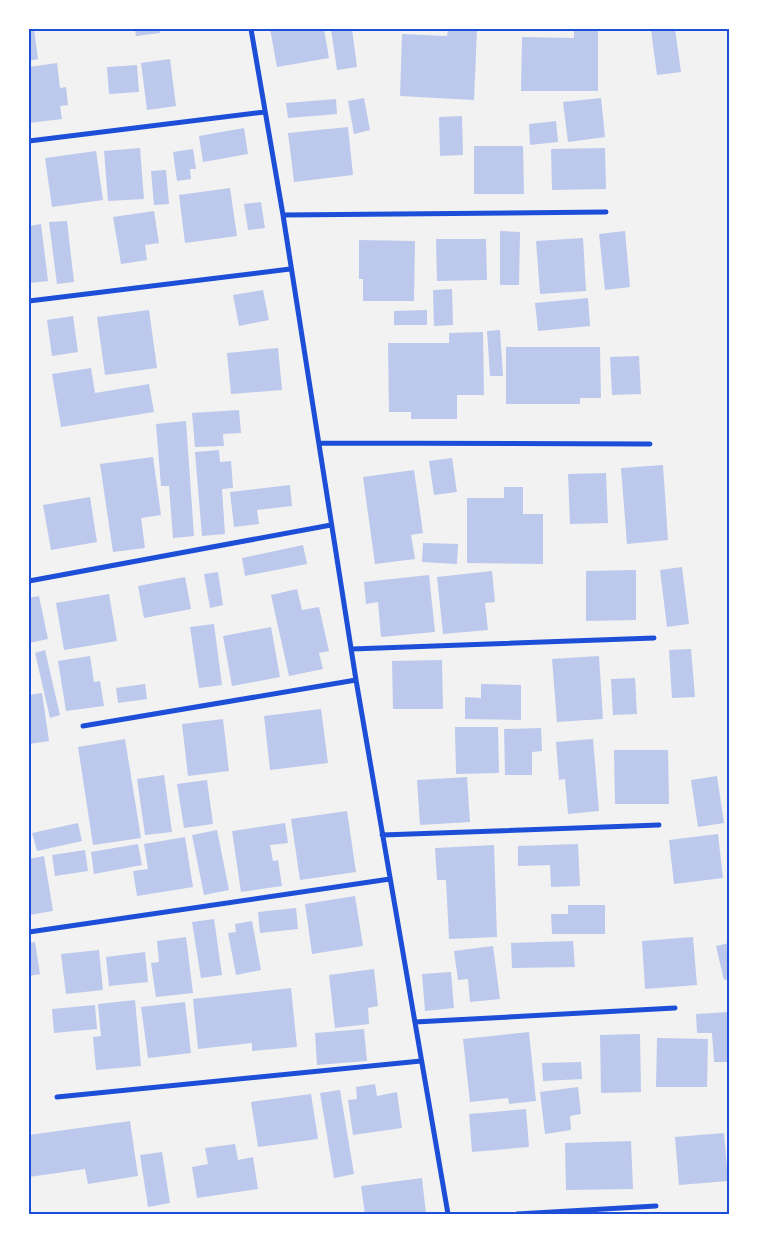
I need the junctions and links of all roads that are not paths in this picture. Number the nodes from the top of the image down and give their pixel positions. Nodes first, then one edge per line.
1 (251, 29) edge
2 (265, 112) junction
3 (29, 141) edge
4 (606, 212) dead end
5 (283, 215) junction
6 (290, 269) junction
7 (29, 302) edge
8 (319, 443) junction
9 (650, 444) dead end
10 (331, 525) junction
11 (29, 582) edge
12 (654, 638) dead end
13 (352, 649) junction
14 (356, 680) junction
15 (82, 726) dead end
16 (659, 825) dead end
17 (382, 835) junction
18 (390, 879) junction
19 (29, 932) edge
20 (675, 1008) dead end
21 (415, 1022) junction
22 (421, 1061) junction
23 (57, 1097) dead end
24 (656, 1206) dead end
25 (448, 1214) edge
26 (517, 1214) edge

1 - 2 street
2 - 3 street
2 - 5 street
4 - 5 street
5 - 6 street
6 - 7 street
6 - 8 street
8 - 9 street
8 - 10 street
10 - 11 street
10 - 13 street
12 - 13 street
13 - 14 street
14 - 15 street
14 - 17 street
16 - 17 street
17 - 18 street
18 - 19 street
18 - 21 street
20 - 21 street
21 - 22 street
22 - 23 street
22 - 25 street
24 - 26 street

